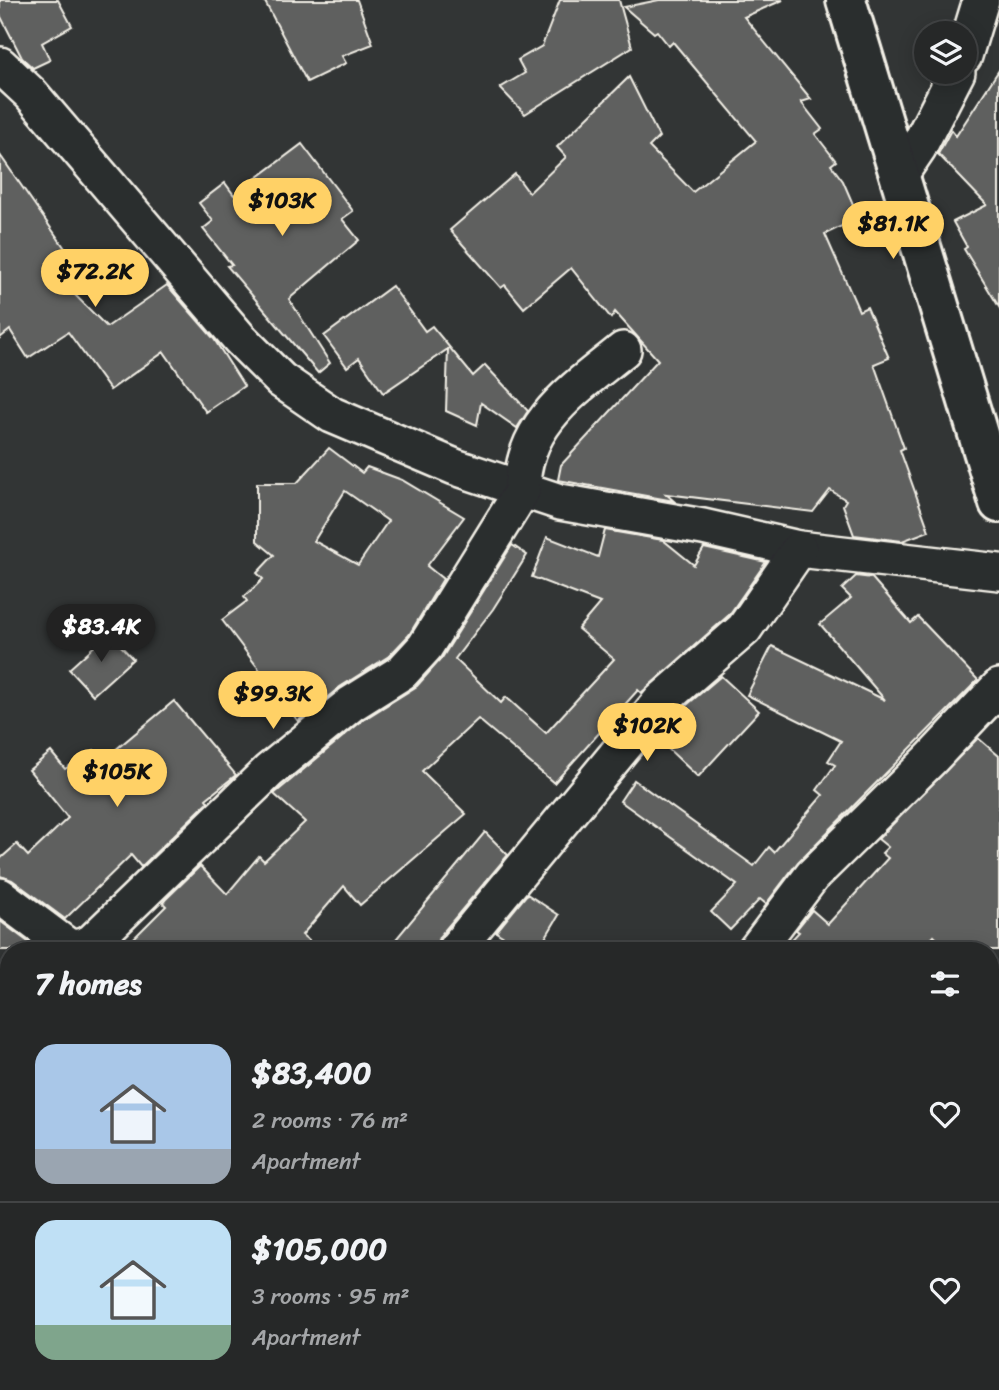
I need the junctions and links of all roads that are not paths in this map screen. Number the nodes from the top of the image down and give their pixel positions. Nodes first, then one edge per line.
1 (846, 0) edge
2 (981, 0) edge
3 (975, 21) edge
4 (0, 65) edge
5 (951, 84) edge
6 (899, 176) junction
7 (623, 350) dead end
8 (522, 491) junction
9 (999, 503) edge
10 (799, 549) junction
11 (999, 572) edge
12 (999, 687) edge
13 (0, 897) edge
14 (62, 942) edge
15 (91, 942) edge
16 (462, 942) edge
17 (761, 942) edge

1 - 6 street
2 - 3 street
4 - 8 street
5 - 6 street
6 - 9 street
7 - 8 street
8 - 10 street
8 - 15 street
10 - 11 street
10 - 16 street
12 - 17 street
13 - 14 street

